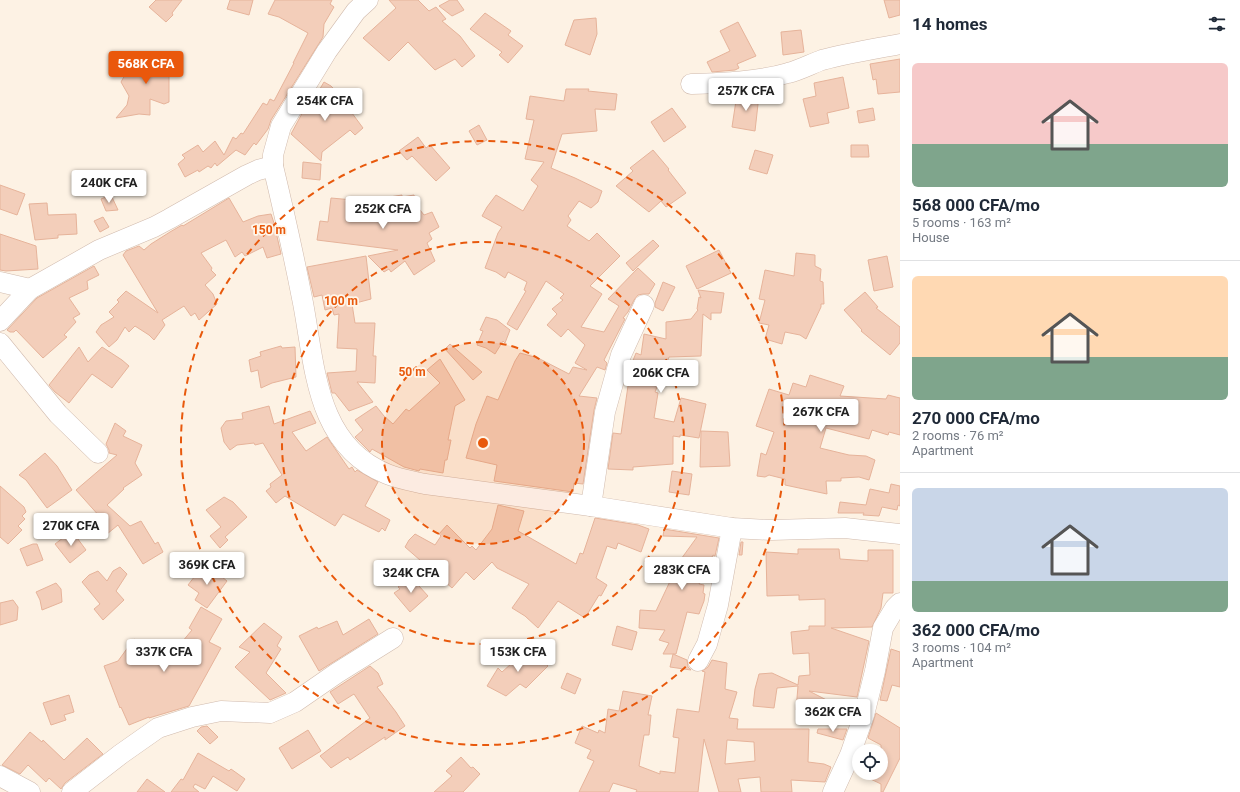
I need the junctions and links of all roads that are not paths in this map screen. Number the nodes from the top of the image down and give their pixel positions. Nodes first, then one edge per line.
1 (368, 0) edge
2 (900, 44) edge
3 (691, 84) dead end
4 (273, 166) junction
5 (0, 282) edge
6 (30, 289) junction
7 (644, 305) dead end
8 (0, 321) edge
9 (0, 343) edge
10 (98, 452) dead end
11 (591, 506) junction
12 (732, 528) junction
13 (900, 534) edge
14 (900, 603) edge
15 (393, 638) dead end
16 (698, 661) dead end
17 (0, 776) edge
18 (30, 792) edge
19 (72, 792) edge
20 (833, 792) edge

1 - 4 street
2 - 3 street
4 - 6 street
4 - 11 street
5 - 6 street
6 - 8 street
7 - 11 street
9 - 10 street
11 - 12 street
12 - 13 street
12 - 16 street
14 - 20 street
15 - 19 street
17 - 18 street

